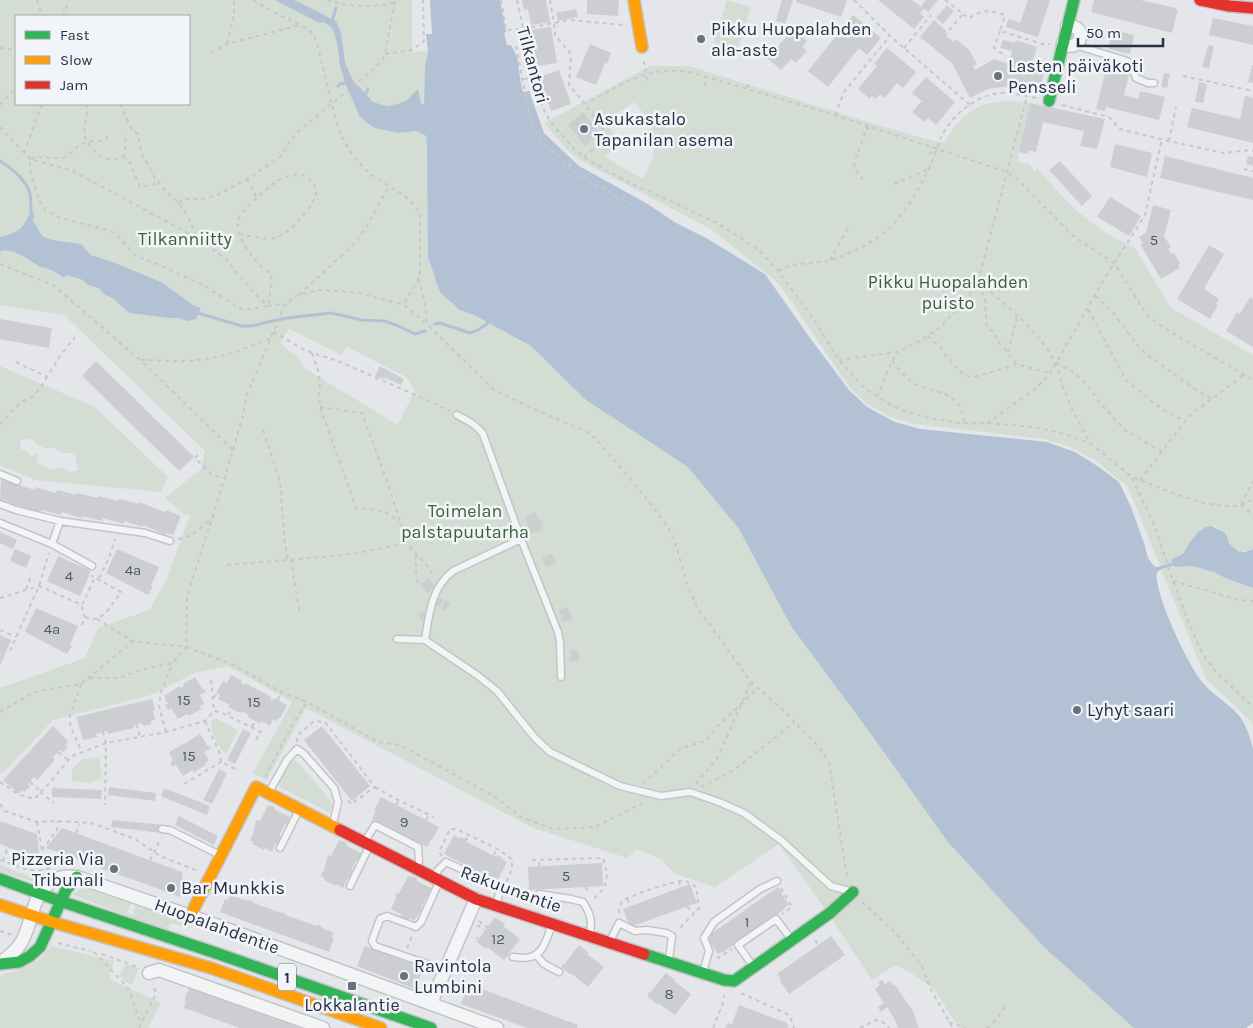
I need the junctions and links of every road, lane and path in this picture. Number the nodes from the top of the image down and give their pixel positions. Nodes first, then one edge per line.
1 (37, 0) edge
2 (69, 0) edge
3 (234, 0) edge
4 (253, 0) edge
5 (327, 0) edge
6 (399, 0) edge
7 (423, 0) edge
8 (501, 0) edge
9 (517, 0) edge
10 (550, 0) edge
11 (634, 0) edge
12 (854, 0) edge
13 (945, 0) edge
14 (1074, 0) edge
15 (1200, 0) edge
16 (395, 1) edge
17 (1253, 8) edge
18 (963, 14) junction
19 (42, 15) edge
20 (64, 15) edge
21 (932, 15) dead end
22 (554, 22) junction
23 (300, 25) junction
24 (639, 26) junction
25 (1067, 26) joint
26 (522, 29) junction
27 (1000, 31) junction
28 (946, 35) dead end
29 (890, 36) junction
30 (226, 44) junction
31 (1069, 44) junction
32 (516, 46) dead end
33 (642, 47) joint
34 (0, 48) edge
35 (904, 48) junction
36 (15, 50) edge
37 (211, 53) dead end
38 (385, 54) junction
39 (1006, 56) dead end
40 (645, 74) junction
41 (1183, 76) dead end
42 (705, 77) junction
43 (534, 78) junction
44 (522, 79) junction
45 (647, 81) dead end
46 (749, 81) dead end
47 (1154, 83) dead end
48 (705, 86) dead end
49 (15, 88) edge
50 (746, 89) junction
51 (1253, 91) edge
52 (1027, 96) junction
53 (590, 101) dead end
54 (1049, 101) junction
55 (331, 104) junction
56 (970, 104) junction
57 (42, 105) edge
58 (86, 105) edge
59 (120, 105) edge
60 (0, 106) edge
61 (1176, 107) dead end
62 (835, 116) junction
63 (867, 126) junction
64 (0, 127) edge
65 (126, 134) dead end
66 (870, 134) dead end
67 (108, 136) dead end
68 (1162, 139) junction
69 (1169, 141) junction
70 (86, 142) junction
71 (558, 146) dead end
72 (937, 149) junction
73 (1253, 151) edge
74 (553, 152) junction
75 (24, 153) junction
76 (929, 154) dead end
77 (123, 156) junction
78 (584, 157) junction
79 (30, 160) junction
80 (573, 161) dead end
81 (569, 166) junction
82 (929, 169) junction
83 (1244, 169) dead end
84 (1253, 171) edge
85 (1007, 172) junction
86 (588, 173) dead end
87 (585, 178) junction
88 (247, 179) junction
89 (863, 180) dead end
90 (607, 182) dead end
91 (159, 183) junction
92 (894, 184) dead end
93 (389, 186) junction
94 (604, 189) junction
95 (626, 192) dead end
96 (256, 199) junction
97 (622, 199) junction
98 (179, 203) junction
99 (631, 204) dead end
100 (850, 224) dead end
101 (240, 234) junction
102 (197, 238) junction
103 (830, 260) junction
104 (1114, 263) junction
105 (0, 264) edge
106 (778, 271) junction
107 (419, 279) junction
108 (978, 282) junction
109 (298, 295) junction
110 (1095, 296) junction
111 (285, 304) junction
112 (404, 304) junction
113 (268, 306) junction
114 (1088, 308) junction
115 (1018, 316) junction
116 (427, 324) junction
117 (273, 332) junction
118 (927, 336) junction
119 (75, 337) dead end
120 (270, 338) junction
121 (897, 352) junction
122 (1008, 352) junction
123 (312, 353) junction
124 (140, 360) junction
125 (839, 360) junction
126 (892, 361) junction
127 (16, 362) dead end
128 (1016, 364) junction
129 (1056, 364) junction
130 (1050, 373) junction
131 (1244, 375) junction
132 (47, 377) junction
133 (1253, 380) edge
134 (878, 397) junction
135 (1212, 399) junction
136 (320, 407) junction
137 (456, 414) joint
138 (1185, 421) junction
139 (965, 423) junction
140 (988, 423) junction
141 (0, 424) edge
142 (263, 430) dead end
143 (1091, 444) junction
144 (232, 450) junction
145 (1162, 452) junction
146 (198, 455) dead end
147 (0, 474) edge
148 (1132, 477) junction
149 (224, 478) junction
150 (1140, 480) junction
151 (18, 481) dead end
152 (1253, 481) edge
153 (1253, 499) edge
154 (0, 504) edge
155 (1241, 505) junction
156 (1253, 515) edge
157 (213, 516) junction
158 (60, 521) junction
159 (400, 521) junction
160 (0, 523) edge
161 (522, 539) junction
162 (170, 541) joint
163 (52, 544) junction
164 (407, 544) junction
165 (113, 547) dead end
166 (416, 555) junction
167 (109, 558) junction
168 (290, 559) junction
169 (112, 560) dead end
170 (227, 565) dead end
171 (92, 566) dead end
172 (32, 573) dead end
173 (95, 577) dead end
174 (99, 579) dead end
175 (103, 581) dead end
176 (1172, 581) junction
177 (418, 584) dead end
178 (39, 586) junction
179 (439, 586) junction
180 (25, 591) junction
181 (0, 598) edge
182 (1253, 601) edge
183 (82, 605) junction
184 (299, 610) dead end
185 (25, 617) junction
186 (85, 617) junction
187 (97, 619) junction
188 (31, 620) dead end
189 (82, 625) dead end
190 (0, 630) edge
191 (16, 637) junction
192 (397, 639) dead end
193 (425, 640) junction
194 (133, 642) junction
195 (186, 648) junction
196 (10, 651) dead end
197 (173, 663) junction
198 (89, 678) junction
199 (561, 678) dead end
200 (211, 680) dead end
201 (751, 682) junction
202 (81, 684) junction
203 (758, 688) junction
204 (281, 692) junction
205 (219, 697) dead end
206 (214, 699) junction
207 (278, 700) dead end
208 (307, 702) junction
209 (742, 703) junction
210 (1253, 707) edge
211 (232, 709) dead end
212 (214, 711) junction
213 (0, 712) edge
214 (228, 716) junction
215 (205, 721) junction
216 (255, 721) dead end
217 (795, 722) junction
218 (136, 724) dead end
219 (252, 727) junction
220 (104, 732) dead end
221 (166, 732) junction
222 (140, 737) junction
223 (338, 739) junction
224 (334, 741) dead end
225 (255, 742) dead end
226 (106, 743) junction
227 (297, 749) junction
228 (58, 752) dead end
229 (82, 752) junction
230 (68, 760) junction
231 (221, 762) junction
232 (239, 771) dead end
233 (263, 781) dead end
234 (0, 782) edge
235 (30, 782) dead end
236 (184, 784) dead end
237 (375, 787) junction
238 (636, 790) junction
239 (41, 792) junction
240 (690, 792) junction
241 (268, 794) junction
242 (661, 796) junction
243 (398, 801) junction
244 (338, 802) junction
245 (54, 803) dead end
246 (0, 804) edge
247 (106, 805) dead end
248 (396, 805) dead end
249 (300, 809) junction
250 (429, 814) junction
251 (434, 817) dead end
252 (426, 820) dead end
253 (58, 821) junction
254 (37, 822) junction
255 (80, 823) junction
256 (332, 826) junction
257 (164, 829) joint
258 (76, 833) dead end
259 (469, 835) junction
260 (466, 841) dead end
261 (367, 844) junction
262 (8, 847) dead end
263 (280, 848) dead end
264 (496, 848) junction
265 (42, 850) junction
266 (154, 852) junction
267 (494, 855) dead end
268 (221, 856) junction
269 (591, 859) junction
270 (2, 860) edge
271 (150, 860) dead end
272 (532, 860) dead end
273 (540, 860) junction
274 (446, 862) junction
275 (591, 864) dead end
276 (539, 866) dead end
277 (416, 869) junction
278 (202, 873) dead end
279 (77, 877) junction
280 (437, 879) junction
281 (0, 880) edge
282 (679, 881) junction
283 (777, 881) joint
284 (350, 886) dead end
285 (681, 888) dead end
286 (853, 892) junction
287 (39, 894) junction
288 (539, 894) dead end
289 (476, 899) junction
290 (627, 899) junction
291 (60, 901) junction
292 (497, 901) junction
293 (0, 905) edge
294 (585, 905) junction
295 (631, 906) dead end
296 (687, 907) dead end
297 (694, 913) junction
298 (31, 916) junction
299 (190, 916) junction
300 (477, 919) dead end
301 (776, 919) junction
302 (52, 922) junction
303 (619, 923) junction
304 (475, 924) dead end
305 (552, 924) junction
306 (416, 927) junction
307 (488, 928) dead end
308 (486, 930) dead end
309 (0, 931) edge
310 (590, 936) junction
311 (672, 936) junction
312 (24, 937) junction
313 (44, 940) junction
314 (791, 940) junction
315 (609, 942) junction
316 (738, 945) junction
317 (146, 950) junction
318 (94, 952) junction
319 (116, 954) dead end
320 (536, 955) junction
321 (404, 956) junction
322 (513, 957) dead end
323 (718, 958) dead end
324 (668, 962) junction
325 (0, 964) edge
326 (754, 967) junction
327 (445, 970) junction
328 (154, 972) junction
329 (559, 972) dead end
330 (704, 973) junction
331 (724, 980) junction
332 (130, 986) dead end
333 (736, 989) dead end
334 (129, 990) junction
335 (155, 996) dead end
336 (133, 1003) junction
337 (431, 1003) junction
338 (1007, 1004) dead end
339 (128, 1007) dead end
340 (949, 1022) junction
341 (141, 1024) junction
342 (139, 1028) edge
343 (323, 1028) edge
344 (381, 1028) edge
345 (431, 1028) edge
346 (498, 1028) edge
347 (713, 1028) edge
348 (794, 1028) edge
349 (860, 1028) edge
350 (889, 1028) edge
351 (953, 1028) edge
352 (966, 1028) edge
353 (987, 1028) edge

1 - 19 path
2 - 20 path
3 - 30 path
4 - 23 path
5 - 16 path
6 - 16 path
7 - 38 path
8 - 26 path
9 - 26 path, Tilkantori
10 - 22 path
11 - 24 street
12 - 29 path
13 - 18 path
14 - 25 street
15 - 17 street
16 - 38 path
18 - 27 path
18 - 28 path
21 - 35 path
22 - 24 path
22 - 26 path
22 - 78 path
23 - 30 path
23 - 55 path
24 - 33 street
25 - 31 street
26 - 43 path, Tilkantori
27 - 31 path
27 - 39 path
29 - 35 path
29 - 62 path
30 - 37 path
31 - 47 lane
31 - 54 street
32 - 44 path
33 - 40 path
34 - 36 path
35 - 56 path
38 - 55 path
40 - 42 path
40 - 45 path
40 - 53 path
41 - 51 path
42 - 48 path
42 - 50 path
43 - 44 path
43 - 78 path, Tilkantori
44 - 74 path
46 - 50 path
49 - 60 path
50 - 62 path
52 - 54 path
52 - 56 path
52 - 85 path
54 - 68 path
55 - 88 path
55 - 93 path
56 - 72 path
57 - 75 path
58 - 70 path
59 - 91 path
61 - 69 path
62 - 63 path
63 - 66 path
63 - 72 path
63 - 89 path
64 - 75 path
65 - 77 path
67 - 70 path
68 - 69 path
68 - 104 path
69 - 73 path
70 - 77 path
70 - 79 path
71 - 74 path
72 - 76 path
72 - 82 path
72 - 85 path
74 - 81 path
75 - 79 path
77 - 91 path
78 - 106 path, Tilkantori
79 - 102 path
79 - 113 path
80 - 81 path
81 - 87 path
82 - 92 path
82 - 103 path
83 - 84 path
85 - 104 path
85 - 108 path
86 - 87 path
87 - 94 path
88 - 96 path
88 - 98 path
90 - 94 path
91 - 98 path
93 - 107 path
93 - 109 path
94 - 97 path
95 - 97 path
96 - 101 path
96 - 101 path
97 - 99 path
98 - 102 path
100 - 103 path
101 - 113 path
102 - 113 path
103 - 106 path
104 - 110 path
104 - 131 path
105 - 124 path
106 - 125 path, Tilkantori
107 - 112 path
107 - 116 path
108 - 115 path
108 - 118 path
108 - 122 path
109 - 111 path
109 - 112 path
110 - 114 path
110 - 135 path
111 - 113 path
111 - 117 path
112 - 116 path
114 - 129 path
114 - 138 path
115 - 122 path
115 - 129 path
116 - 201 path
117 - 120 path
117 - 123 path
118 - 121 path
118 - 128 path
119 - 132 path
120 - 124 path
120 - 144 path
121 - 125 path
121 - 126 path
122 - 128 path
123 - 136 path
123 - 137 path
124 - 144 path
125 - 134 path, Tilkantori
126 - 134 path
126 - 139 path
127 - 132 path
128 - 130 path
129 - 130 path
129 - 143 path
129 - 145 path
130 - 140 path
131 - 133 path
131 - 135 path
132 - 141 path
134 - 139 path, Tilkantori
135 - 138 path
136 - 159 path
136 - 159 path
137 - 161 lane
138 - 145 path
139 - 140 path, Tilkantori
140 - 143 path, Tilkantori
142 - 168 path
143 - 148 path
144 - 149 path
145 - 150 path
146 - 149 path
147 - 151 lane
148 - 150 path
148 - 176 path
149 - 157 path
150 - 155 path
152 - 155 path
153 - 155 path
154 - 158 lane
155 - 156 path
157 - 162 path
157 - 195 path
158 - 162 lane
158 - 163 lane
159 - 164 path
160 - 163 lane
161 - 179 lane
161 - 199 lane
163 - 171 lane
163 - 178 path
164 - 166 path
164 - 168 path
165 - 167 path
166 - 177 path
166 - 179 path
167 - 169 path
167 - 174 path
168 - 170 path
168 - 184 path
172 - 180 path
173 - 183 path
175 - 187 path
176 - 182 path
176 - 210 path
178 - 180 path
178 - 183 path
178 - 185 path
179 - 193 lane
180 - 181 path
183 - 186 path
185 - 188 path
185 - 191 path
186 - 187 path
186 - 189 path
187 - 194 path
190 - 191 path
191 - 196 path
192 - 193 lane
193 - 238 lane
194 - 195 path
194 - 198 path
195 - 197 path
195 - 204 path
197 - 198 path
197 - 221 path
198 - 202 path
200 - 206 path
201 - 203 path
201 - 209 path
202 - 213 path
202 - 229 path
203 - 209 path
203 - 217 path
204 - 207 path
204 - 208 path
205 - 206 path
206 - 212 path
208 - 233 path
208 - 242 path
209 - 238 path
209 - 240 path
211 - 214 path
212 - 214 path
212 - 215 path
214 - 219 path
215 - 221 path
215 - 231 path
216 - 219 path
217 - 240 path
217 - 286 path
218 - 222 path
219 - 225 path
220 - 226 path
221 - 222 path
222 - 226 path
223 - 224 path
223 - 227 path
223 - 237 path
226 - 229 path
226 - 247 path
227 - 241 lane
227 - 244 lane
228 - 230 path
229 - 230 path
230 - 239 path
231 - 232 path
231 - 236 path
234 - 239 path
235 - 239 path
237 - 243 path
237 - 244 path
238 - 242 lane
239 - 245 path
240 - 242 lane
240 - 286 lane
241 - 249 street, Rakuunantie
241 - 268 street
243 - 248 path
243 - 250 path
244 - 256 lane
246 - 254 path
249 - 256 street, Rakuunantie
249 - 263 lane
250 - 251 path
250 - 252 path
253 - 254 path
253 - 255 path
253 - 265 path
254 - 265 path
255 - 258 path
255 - 266 path
256 - 261 street, Rakuunantie
257 - 266 path
257 - 268 lane
259 - 260 path
259 - 264 path
259 - 274 path
261 - 277 street, Rakuunantie
261 - 277 lane
261 - 284 lane
262 - 270 path
264 - 267 path
264 - 292 path
265 - 270 path
266 - 271 path
266 - 278 path
268 - 299 street
269 - 273 path
269 - 275 path
269 - 294 path
272 - 273 path
273 - 276 path
274 - 280 lane
274 - 292 lane
277 - 280 street, Rakuunantie
279 - 287 street, Huopalahdentie
279 - 291 street
279 - 299 street, Huopalahdentie
280 - 289 street, Rakuunantie
280 - 306 lane
281 - 287 street, Huopalahdentie / 1
282 - 285 path
282 - 290 path
282 - 297 path
283 - 301 path
283 - 330 lane
286 - 314 street
286 - 340 path
287 - 291 street, Huopalahdentie / 1
287 - 298 street
288 - 294 lane
289 - 292 street, Rakuunantie
289 - 327 street
290 - 295 path
290 - 303 path
291 - 302 street
291 - 345 street, Huopalahdentie / 1
292 - 305 street, Rakuunantie
293 - 298 street, 1
294 - 310 lane
296 - 297 path
297 - 311 path
298 - 302 street, 1
298 - 312 street
299 - 337 street, Huopalahdentie
300 - 307 path
301 - 314 lane
301 - 316 lane
302 - 313 street
302 - 317 street, 1
303 - 311 lane
303 - 315 lane
304 - 308 path
305 - 310 street, Rakuunantie
305 - 320 lane
306 - 321 path
306 - 321 lane
309 - 312 path
310 - 315 street, Rakuunantie
311 - 324 lane
312 - 325 street
313 - 318 path
313 - 325 street
314 - 326 street
315 - 324 street, Rakuunantie
316 - 323 path
316 - 326 lane
317 - 328 street
317 - 344 street, 1
318 - 319 path
318 - 328 path
318 - 334 path
320 - 322 lane
320 - 329 lane
321 - 327 lane
324 - 330 street, Rakuunantie
326 - 331 street
327 - 337 street
328 - 343 street
330 - 331 street, Rakuunantie
331 - 347 path
332 - 334 path
333 - 348 path
334 - 336 path
335 - 341 path
336 - 339 path
336 - 341 path
337 - 346 street, Huopalahdentie
338 - 353 path
340 - 351 path
340 - 352 path
341 - 342 path
349 - 350 path

